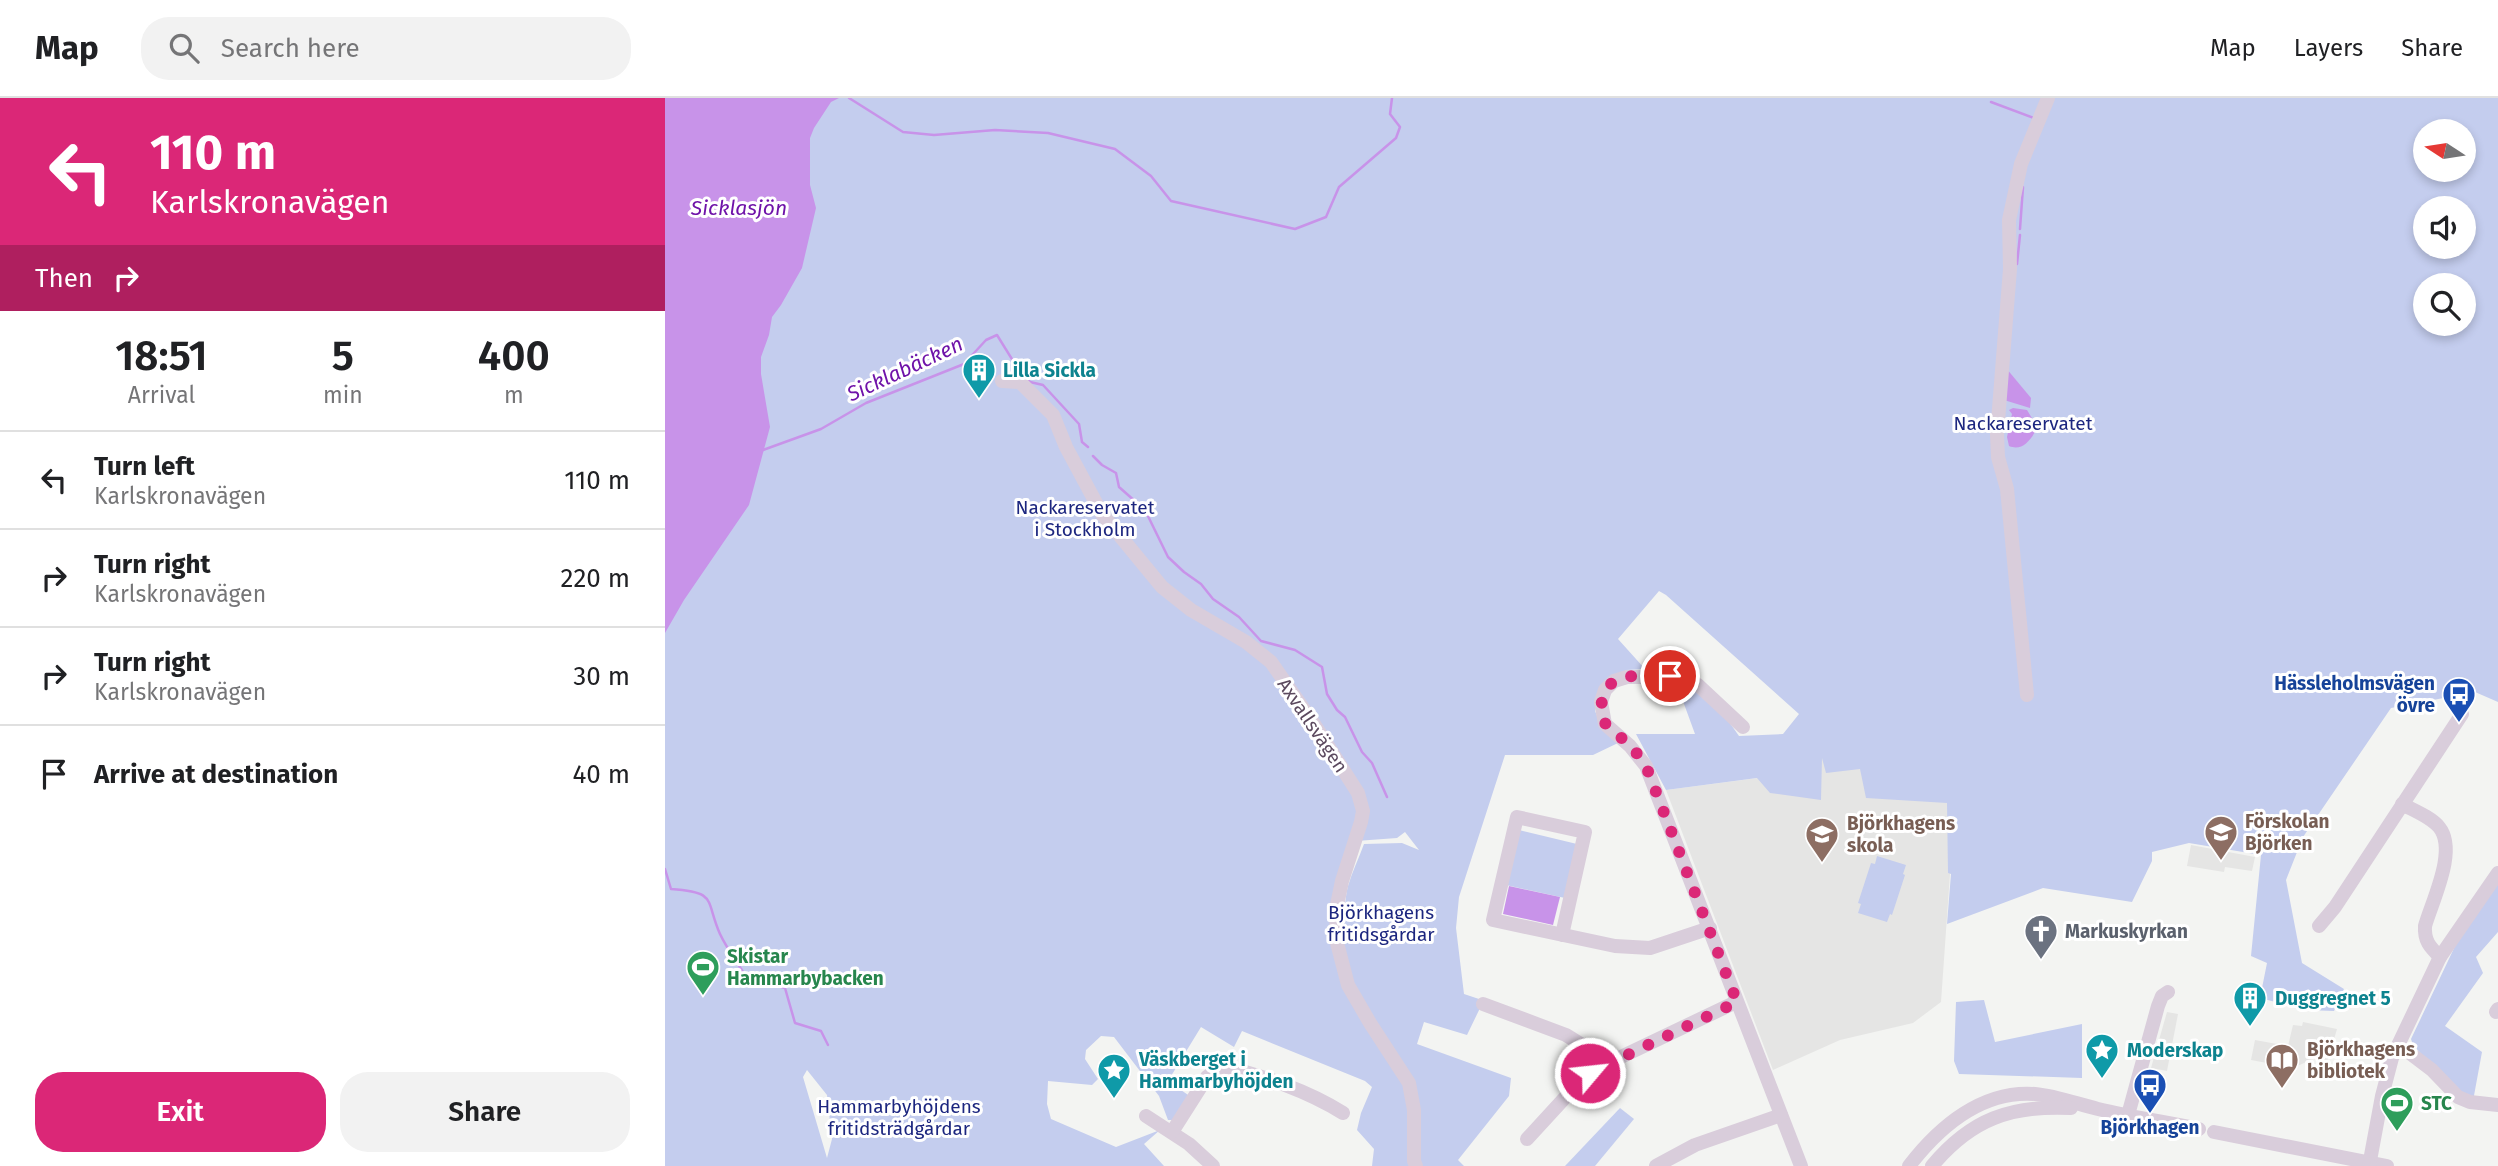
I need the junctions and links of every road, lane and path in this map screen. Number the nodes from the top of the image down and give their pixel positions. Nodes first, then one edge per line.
1 (2048, 98) edge
2 (1002, 381) dead end
3 (2027, 695) dead end
4 (2462, 714) dead end
5 (1743, 727) dead end
6 (2402, 804) junction
7 (2498, 873) edge
8 (2319, 926) dead end
9 (1710, 928) junction
10 (1562, 935) junction
11 (2439, 957) junction
12 (2168, 992) dead end
13 (1737, 1002) junction
14 (1483, 1004) dead end
15 (2398, 1047) junction
16 (1602, 1066) junction
17 (2498, 1105) edge
18 (2100, 1110) junction
19 (1343, 1113) dead end
20 (1781, 1115) junction
21 (2128, 1115) junction
22 (1146, 1116) dead end
23 (1172, 1132) junction
24 (1527, 1139) dead end
25 (2369, 1163) edge
26 (1213, 1166) edge
27 (1416, 1166) edge
28 (1656, 1166) edge
29 (1801, 1166) edge
30 (1909, 1166) edge
31 (1933, 1166) edge
32 (2387, 1166) edge

1 - 3 street
2 - 27 street, Axvallsvägen
4 - 6 street
5 - 9 street
6 - 8 street
6 - 11 street
7 - 11 street
9 - 10 street
9 - 13 street
10 - 10 street
11 - 15 street
12 - 21 street
13 - 16 street
13 - 20 street
14 - 16 street
15 - 17 street
15 - 25 street
16 - 24 street
18 - 21 street
18 - 30 street
18 - 31 street
19 - 23 street
20 - 28 street
20 - 29 street
21 - 25 street
22 - 23 street
23 - 26 street
25 - 32 street

